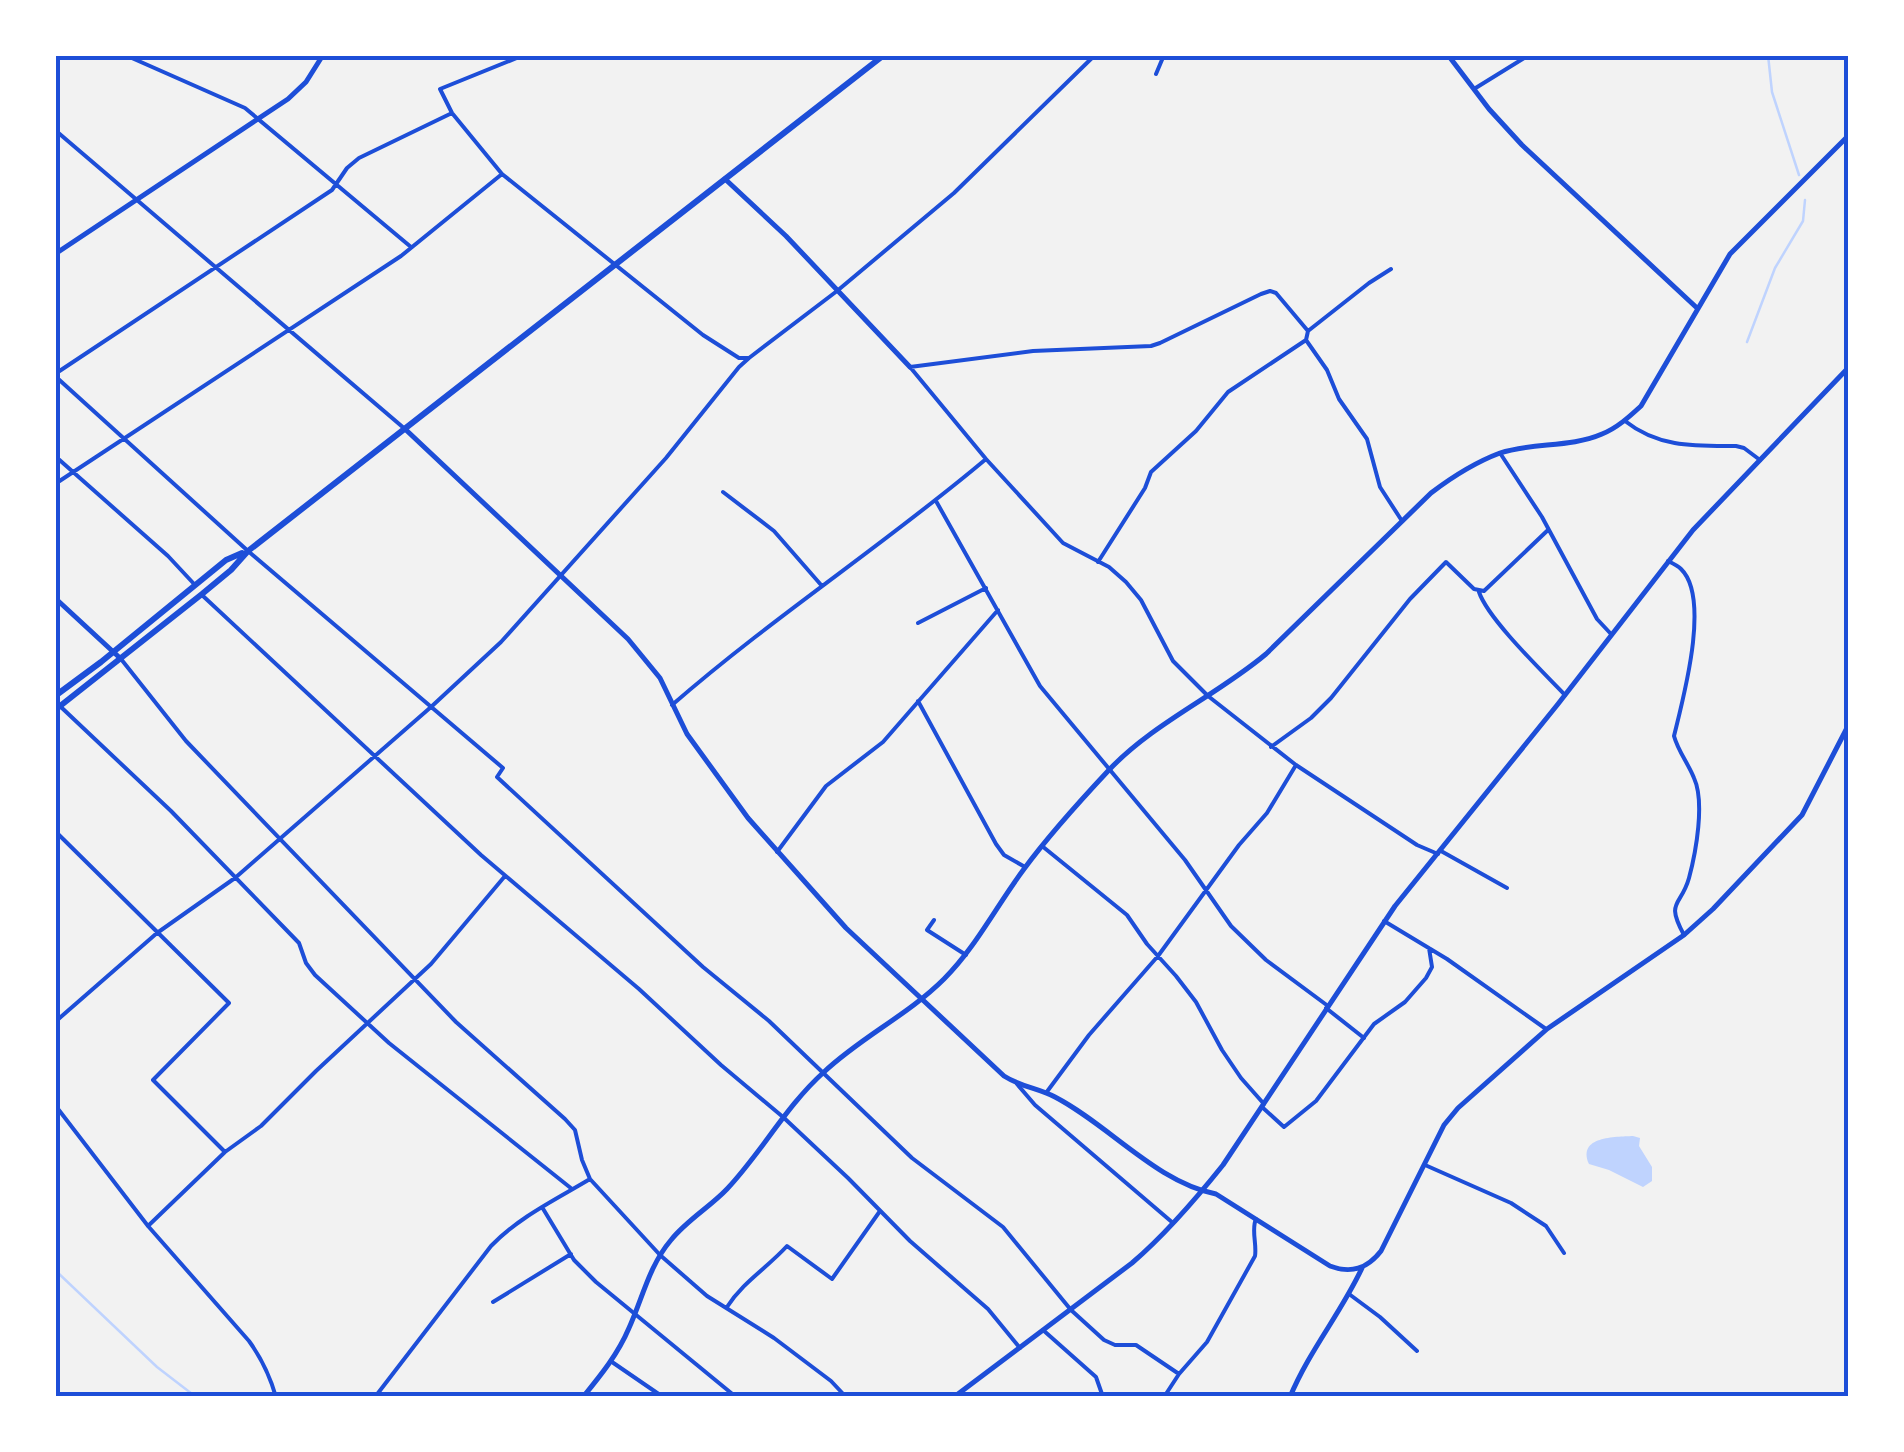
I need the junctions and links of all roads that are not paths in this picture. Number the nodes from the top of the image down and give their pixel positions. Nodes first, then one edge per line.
1 (125, 55) edge
2 (323, 55) edge
3 (524, 55) edge
4 (884, 55) edge
5 (1095, 55) edge
6 (1164, 55) edge
7 (1448, 55) edge
8 (1528, 55) edge
9 (1156, 74) dead end
10 (1474, 89) junction
11 (452, 113) junction
12 (259, 118) junction
13 (55, 130) edge
14 (1848, 139) edge
15 (502, 174) junction
16 (725, 179) junction
17 (336, 185) junction
18 (137, 200) junction
19 (411, 247) junction
20 (55, 254) edge
21 (614, 264) junction
22 (216, 267) junction
23 (1391, 269) dead end
24 (837, 291) junction
25 (1697, 308) junction
26 (289, 330) junction
27 (1308, 332) junction
28 (1306, 340) junction
29 (749, 358) junction
30 (910, 367) junction
31 (1849, 367) edge
32 (55, 375) edge
33 (1624, 422) junction
34 (405, 429) junction
35 (124, 439) junction
36 (1500, 453) junction
37 (55, 456) edge
38 (986, 459) junction
39 (1760, 460) junction
40 (74, 472) junction
41 (55, 484) edge
42 (724, 492) dead end
43 (936, 501) junction
44 (1402, 521) junction
45 (1548, 530) junction
46 (248, 550) junction
47 (1668, 560) junction
48 (1098, 562) junction
49 (561, 576) junction
50 (195, 585) junction
51 (822, 586) junction
52 (986, 588) junction
53 (1479, 591) junction
54 (202, 594) junction
55 (55, 598) edge
56 (998, 610) junction
57 (918, 623) dead end
58 (1611, 634) junction
59 (113, 652) junction
60 (120, 658) junction
61 (1565, 695) junction
62 (55, 696) edge
63 (1208, 696) junction
64 (918, 701) junction
65 (672, 704) junction
66 (431, 707) junction
67 (58, 708) edge
68 (1849, 724) edge
69 (1839, 743) junction
70 (1849, 745) edge
71 (1271, 747) junction
72 (375, 756) junction
73 (1296, 765) junction
74 (1109, 770) junction
75 (55, 831) edge
76 (281, 839) junction
77 (1042, 846) junction
78 (777, 852) junction
79 (1439, 852) junction
80 (1025, 868) junction
81 (505, 876) junction
82 (235, 878) junction
83 (1507, 888) dead end
84 (1206, 890) junction
85 (934, 920) dead end
86 (1384, 921) junction
87 (157, 932) junction
88 (1684, 935) junction
89 (1430, 948) junction
90 (966, 954) junction
91 (1158, 956) junction
92 (415, 978) junction
93 (922, 1000) junction
94 (1327, 1007) junction
95 (55, 1022) edge
96 (368, 1023) junction
97 (1547, 1029) junction
98 (1364, 1038) junction
99 (822, 1073) junction
100 (1017, 1084) junction
101 (1046, 1094) junction
102 (55, 1105) edge
103 (1263, 1106) junction
104 (784, 1117) junction
105 (225, 1152) junction
106 (1425, 1165) junction
107 (590, 1179) junction
108 (572, 1190) junction
109 (1202, 1192) junction
110 (542, 1207) junction
111 (880, 1211) junction
112 (1256, 1219) junction
113 (1173, 1223) junction
114 (148, 1226) junction
115 (1564, 1253) dead end
116 (571, 1254) junction
117 (660, 1255) junction
118 (1362, 1268) junction
119 (1349, 1294) junction
120 (493, 1302) dead end
121 (726, 1309) junction
122 (1071, 1310) junction
123 (635, 1312) junction
124 (1043, 1330) junction
125 (1020, 1348) junction
126 (1417, 1351) dead end
127 (612, 1362) junction
128 (1180, 1374) junction
129 (276, 1397) edge
130 (375, 1397) edge
131 (583, 1397) edge
132 (663, 1397) edge
133 (736, 1397) edge
134 (846, 1397) edge
135 (954, 1397) edge
136 (1103, 1397) edge
137 (1164, 1397) edge
138 (1290, 1397) edge

1 - 12 street
2 - 12 street
3 - 11 street
4 - 16 highway
5 - 24 street
6 - 9 street
7 - 10 street
8 - 10 street
10 - 25 street
11 - 15 street
11 - 17 street
12 - 17 street
12 - 18 street
13 - 18 street
14 - 25 street
15 - 19 street
15 - 21 street
16 - 21 highway
16 - 24 street
17 - 19 street
17 - 22 street
18 - 20 street
18 - 22 street
19 - 26 street
21 - 29 street
21 - 34 highway
22 - 26 street
22 - 32 street
23 - 27 street
24 - 29 street
24 - 30 street
25 - 33 street
26 - 34 street
26 - 35 street
27 - 28 street
27 - 30 street
28 - 44 street
28 - 48 street
29 - 49 street
30 - 38 street
31 - 39 street
32 - 35 street
33 - 36 street
33 - 39 street
34 - 46 highway
34 - 49 street
35 - 40 street
35 - 46 street
36 - 44 street
36 - 45 street
37 - 40 street
38 - 43 street
38 - 48 street
39 - 47 street
40 - 41 street
40 - 50 street
42 - 51 street
43 - 51 street
43 - 52 street
44 - 63 street
45 - 53 street
45 - 58 street
46 - 50 highway
46 - 54 highway
46 - 66 street
47 - 58 street
47 - 88 street
48 - 63 street
49 - 65 street
49 - 66 street
50 - 59 highway
51 - 65 street
52 - 56 street
52 - 57 street
53 - 61 street
53 - 71 street
54 - 60 highway
54 - 72 street
55 - 59 street
56 - 64 street
56 - 74 street
58 - 61 street
59 - 60 street
59 - 62 highway
60 - 67 highway
60 - 76 street
61 - 79 street
63 - 71 street
63 - 74 street
64 - 78 street
64 - 80 street
65 - 78 street
66 - 72 street
66 - 99 street
67 - 82 street
68 - 69 street
69 - 70 street
69 - 88 street
71 - 73 street
72 - 76 street
72 - 81 street
73 - 79 street
73 - 84 street
74 - 77 street
74 - 84 street
75 - 87 street
76 - 82 street
76 - 92 street
77 - 80 street
77 - 91 street
78 - 93 street
79 - 83 street
79 - 86 street
80 - 90 street
81 - 92 street
81 - 104 street
82 - 87 street
82 - 96 street
84 - 91 street
84 - 94 street
85 - 90 street
86 - 89 street
86 - 94 street
87 - 95 street
87 - 105 street
88 - 97 street
89 - 97 street
89 - 98 street
90 - 93 street
91 - 101 street
91 - 103 street
92 - 96 street
92 - 107 street
93 - 99 street
93 - 100 street
94 - 98 street
94 - 103 street
96 - 105 street
96 - 108 street
97 - 106 street
98 - 103 street
99 - 104 street
99 - 122 street
100 - 101 street
100 - 113 street
101 - 109 street
102 - 114 street
103 - 109 street
104 - 111 street
104 - 117 street
105 - 114 street
106 - 115 street
106 - 118 street
107 - 108 street
107 - 117 street
108 - 110 street
109 - 112 street
109 - 113 street
110 - 116 street
110 - 130 street
111 - 121 street
111 - 125 street
112 - 118 street
112 - 128 street
113 - 122 street
114 - 129 street
116 - 120 street
116 - 123 street
117 - 121 street
117 - 123 street
118 - 119 street
119 - 126 street
119 - 138 street
121 - 134 street
122 - 124 street
122 - 128 street
123 - 127 street
123 - 133 street
124 - 125 street
124 - 136 street
125 - 135 street
127 - 131 street
127 - 132 street
128 - 137 street

